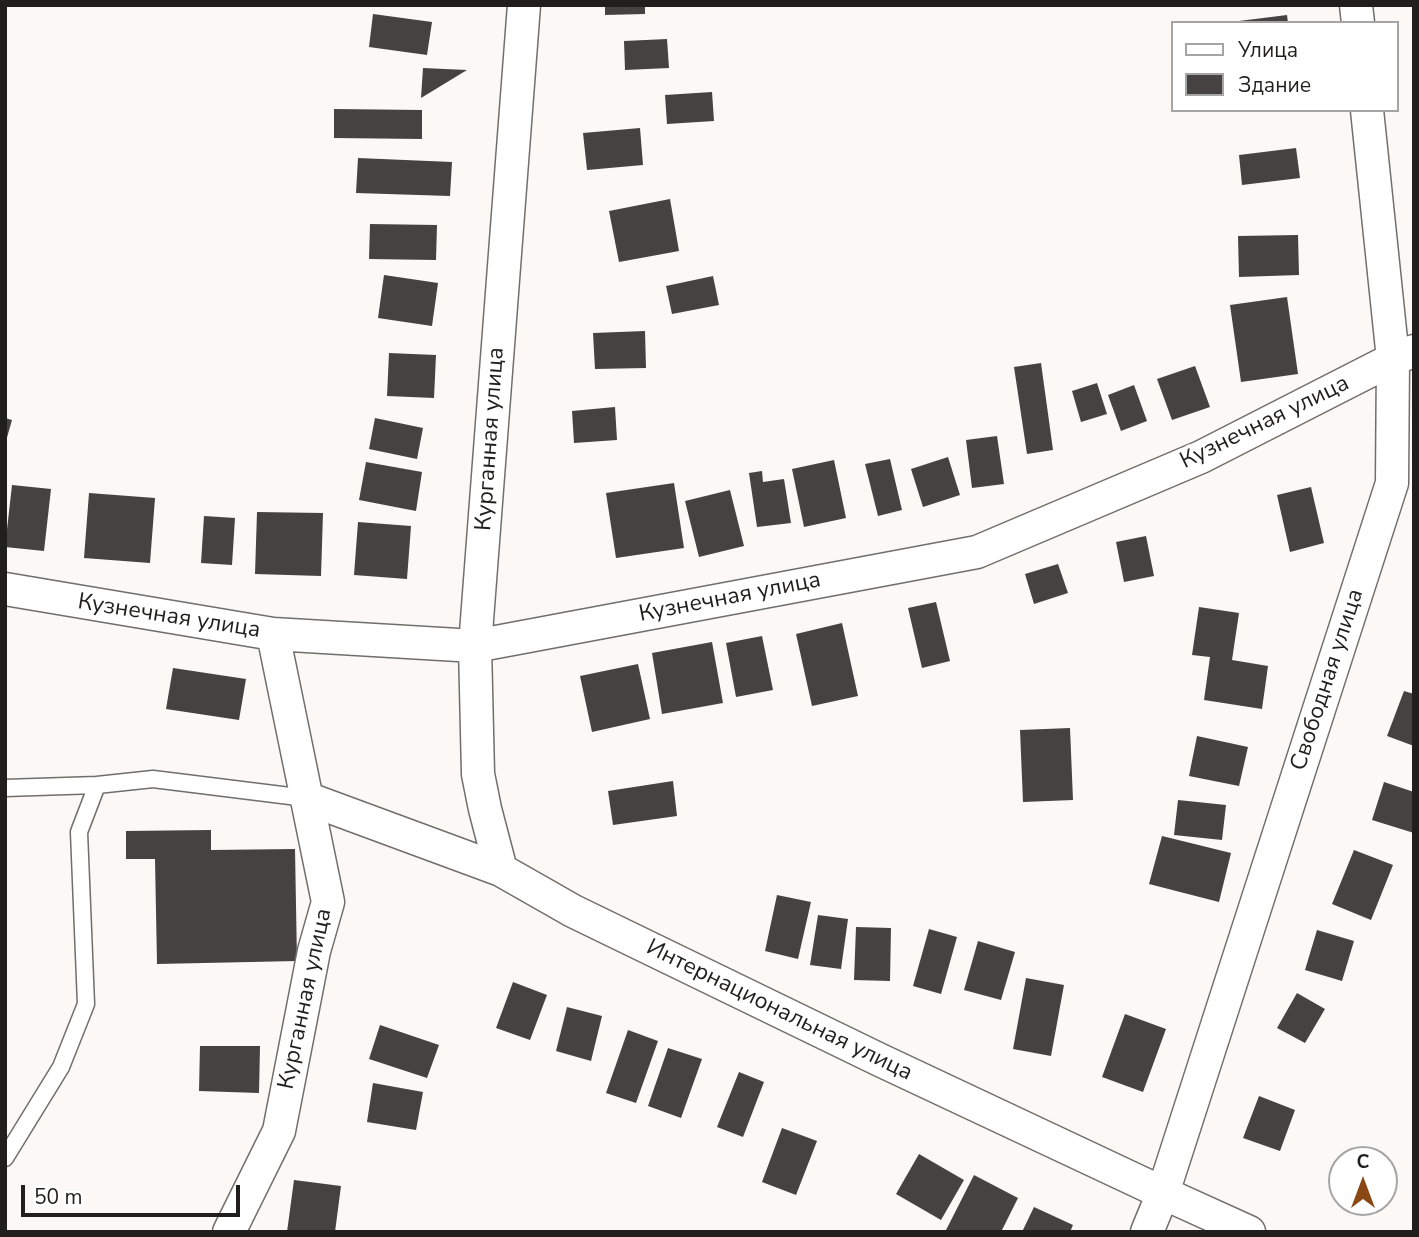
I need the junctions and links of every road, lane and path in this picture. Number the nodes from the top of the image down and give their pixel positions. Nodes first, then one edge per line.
1 (524, 5) edge
2 (1367, 112) edge
3 (1404, 355) edge
4 (5, 589) edge
5 (273, 634) junction
6 (475, 646) junction
7 (97, 785) junction
8 (5, 788) edge
9 (306, 798) junction
10 (501, 870) junction
11 (5, 1158) edge
12 (1163, 1193) junction
13 (229, 1232) edge
14 (1147, 1232) edge
15 (1249, 1232) edge

1 - 6 street, Курганная улица
2 - 3 street, Свободная улица
3 - 6 street, Кузнечная улица
3 - 12 street, Свободная улица
4 - 5 street, Кузнечная улица
5 - 6 street, Кузнечная улица
5 - 9 street, Курганная улица
6 - 10 street, Курганная улица
7 - 8 lane
7 - 9 lane
7 - 11 lane
9 - 10 street, Интернациональная улица
9 - 13 street, Курганная улица
10 - 12 street, Интернациональная улица
12 - 14 street, Свободная улица
12 - 15 street, Интернациональная улица

